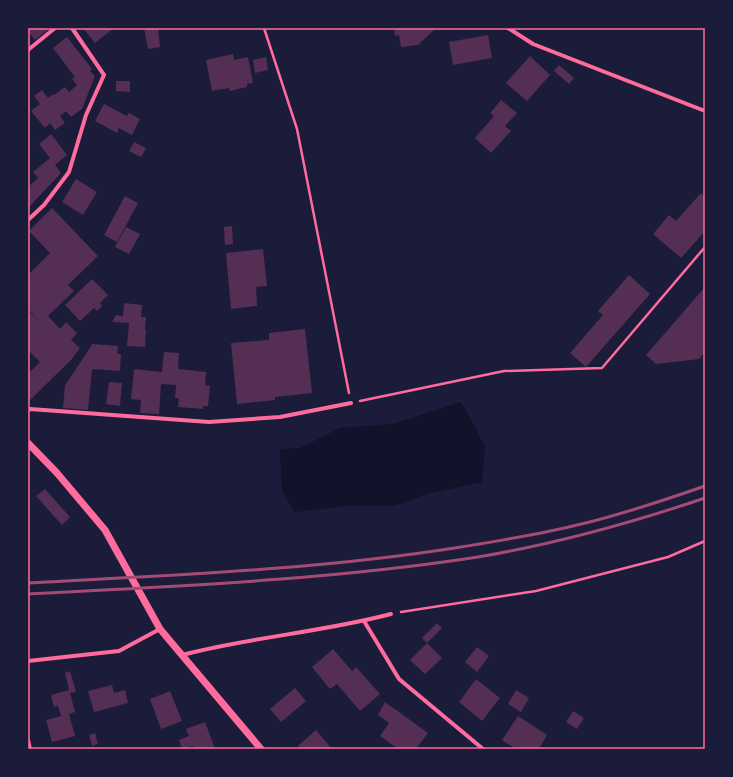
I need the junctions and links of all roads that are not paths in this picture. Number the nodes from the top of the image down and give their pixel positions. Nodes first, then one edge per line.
1 (55, 28) edge
2 (72, 28) edge
3 (508, 28) edge
4 (28, 50) edge
5 (705, 111) edge
6 (28, 220) edge
7 (351, 402) road end
8 (28, 410) edge
9 (28, 443) edge
10 (391, 614) road end
11 (364, 621) junction
12 (160, 629) junction
13 (182, 655) junction
14 (28, 660) edge
15 (28, 740) edge
16 (30, 749) edge
17 (261, 749) edge
18 (482, 749) edge

1 - 4 street
2 - 6 street
3 - 5 street
7 - 8 street
9 - 12 street
10 - 11 street
11 - 13 street
11 - 18 street
12 - 13 street
12 - 14 street
13 - 17 street
15 - 16 street

